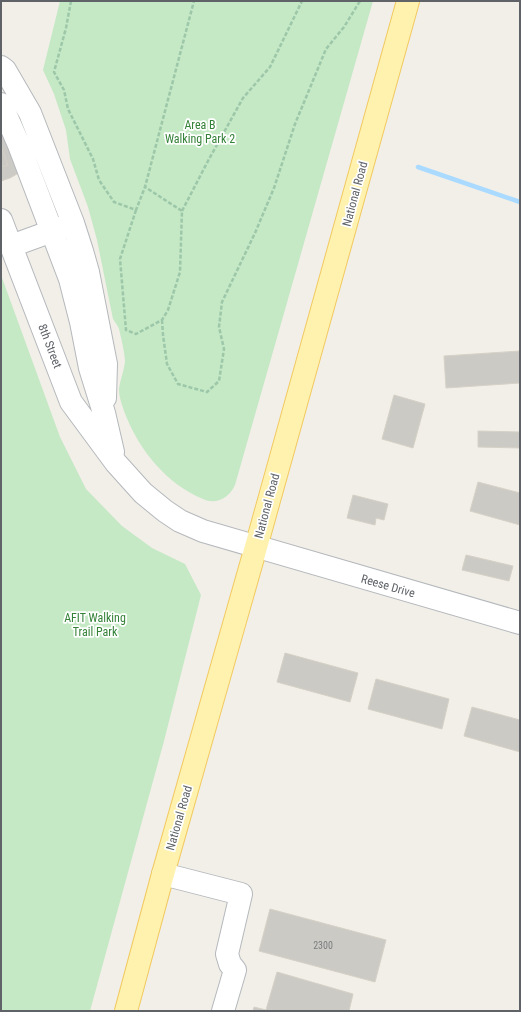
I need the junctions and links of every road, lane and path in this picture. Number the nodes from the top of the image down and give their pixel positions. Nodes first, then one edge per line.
1 (71, 1) edge
2 (194, 1) edge
3 (302, 1) edge
4 (360, 1) edge
5 (408, 1) edge
6 (1, 67) edge
7 (1, 80) edge
8 (1, 104) edge
9 (1, 129) edge
10 (145, 187) junction
11 (136, 210) junction
12 (182, 210) junction
13 (1, 220) edge
14 (58, 229) junction
15 (11, 246) junction
16 (162, 320) junction
17 (104, 413) junction
18 (116, 463) junction
19 (256, 547) junction
20 (520, 623) edge
21 (163, 874) junction
22 (126, 1011) edge
23 (223, 1011) edge

1 - 11 path
2 - 10 path
3 - 12 path
4 - 16 path
5 - 19 main road, National Road
6 - 14 street
7 - 14 street
8 - 14 street
9 - 14 street
10 - 11 path
10 - 12 path
11 - 16 path
12 - 16 path
13 - 15 street, 8th Street
14 - 15 street
14 - 17 street
14 - 17 street
15 - 18 street, 8th Street
17 - 18 street, 8th Street
18 - 19 street, 8th Street
19 - 20 street, Reese Drive
19 - 21 main road, National Road
21 - 22 main road, National Road
21 - 23 street

